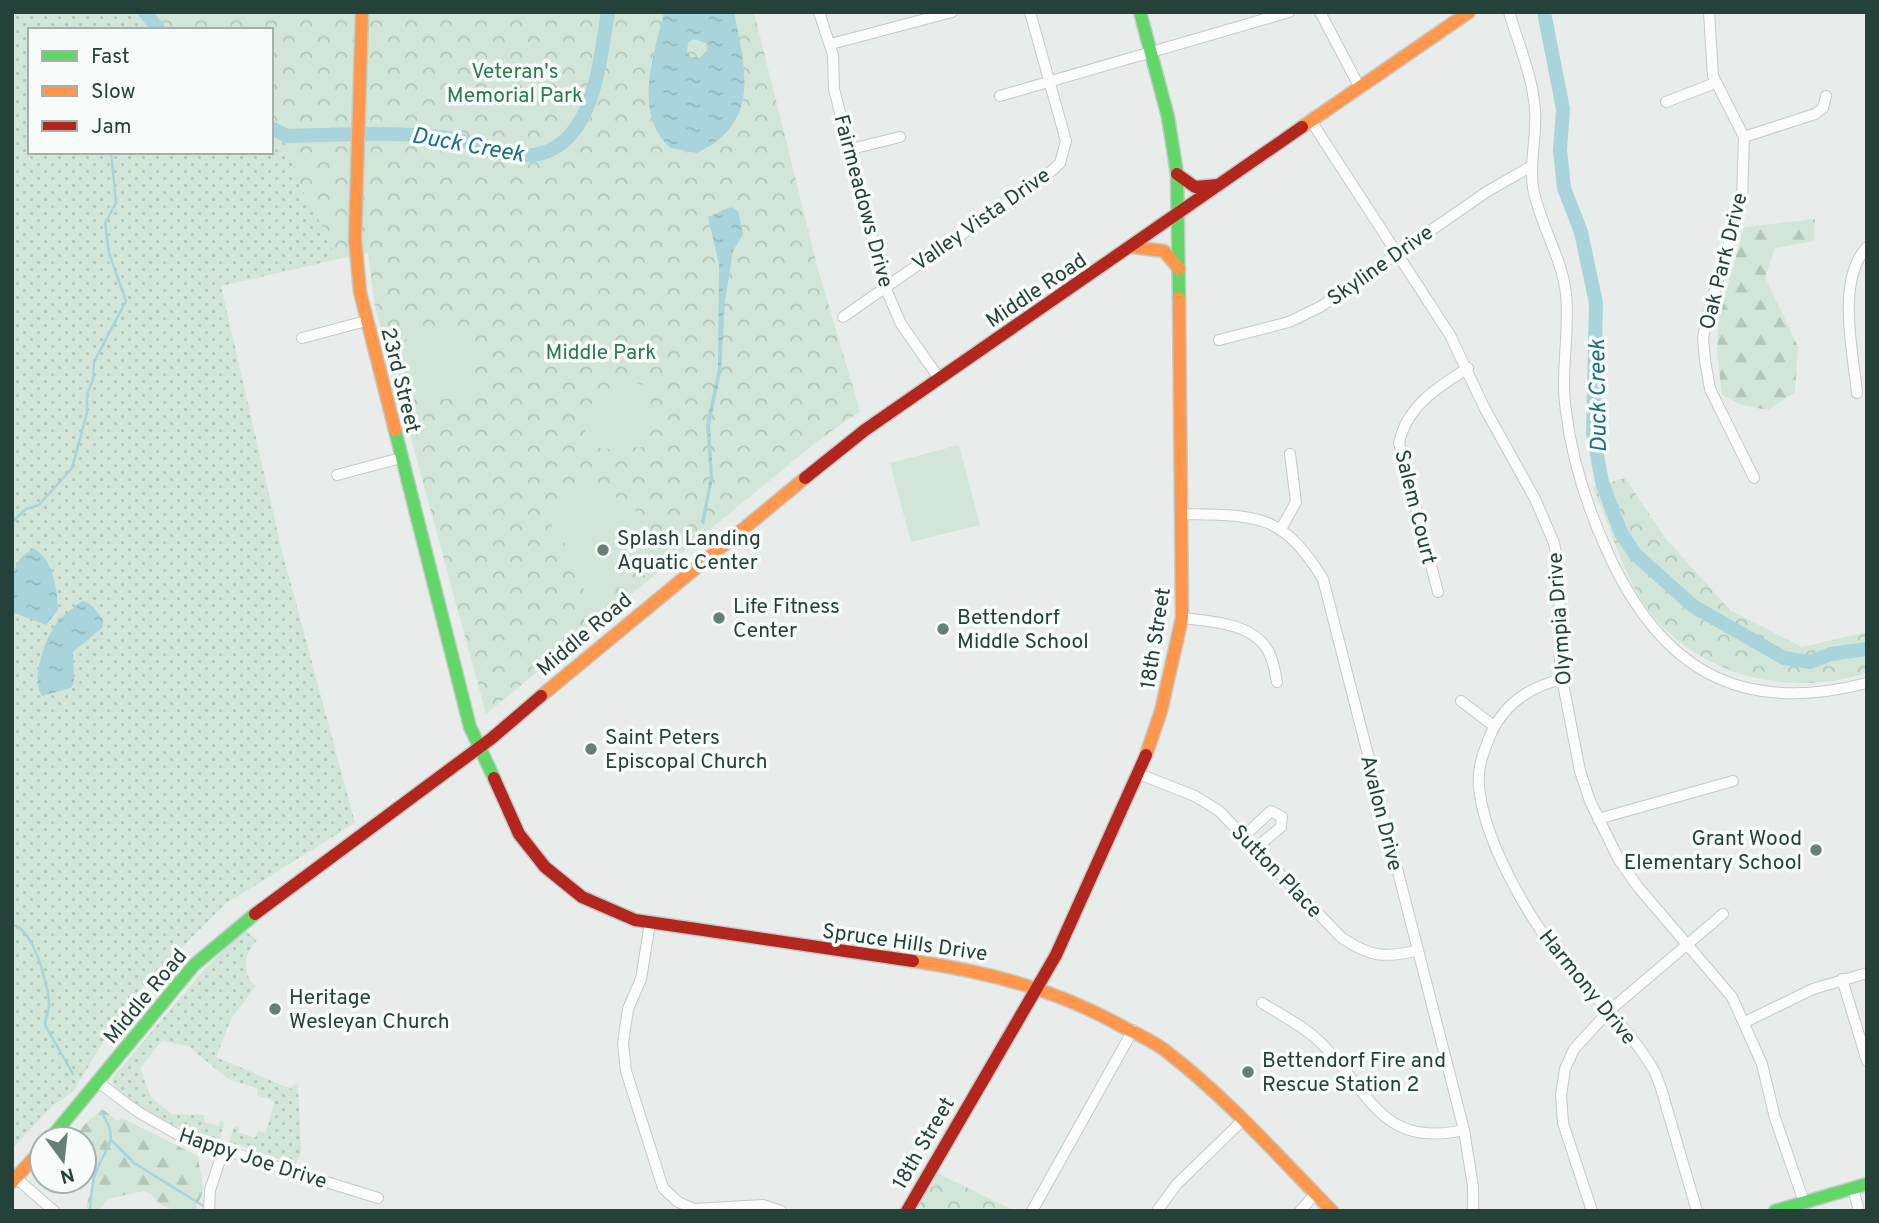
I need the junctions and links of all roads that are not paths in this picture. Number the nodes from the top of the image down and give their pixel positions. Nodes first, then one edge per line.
1 (362, 12) edge
2 (819, 12) edge
3 (953, 12) edge
4 (1030, 12) edge
5 (1140, 12) edge
6 (1289, 12) edge
7 (1320, 12) edge
8 (1469, 12) edge
9 (1509, 12) edge
10 (1709, 12) edge
11 (923, 16) edge
12 (831, 44) junction
13 (1152, 53) junction
14 (1050, 82) junction
15 (1715, 83) junction
16 (1360, 88) junction
17 (1000, 96) dead end
18 (1826, 96) dead end
19 (1666, 102) dead end
20 (1311, 121) junction
21 (900, 137) dead end
22 (1744, 137) junction
23 (851, 149) junction
24 (1530, 167) junction
25 (1177, 173) junction
26 (1222, 185) junction
27 (1178, 215) junction
28 (1132, 247) junction
29 (1867, 247) edge
30 (1396, 254) junction
31 (1179, 269) junction
32 (885, 287) junction
33 (843, 317) dead end
34 (366, 321) junction
35 (302, 338) dead end
36 (1219, 340) dead end
37 (1468, 368) junction
38 (939, 378) junction
39 (1857, 393) dead end
40 (1290, 454) dead end
41 (401, 458) junction
42 (337, 475) dead end
43 (1754, 478) dead end
44 (1182, 514) junction
45 (1281, 529) junction
46 (1438, 592) dead end
47 (1182, 618) junction
48 (1562, 679) junction
49 (1277, 682) dead end
50 (1867, 683) edge
51 (1461, 701) dead end
52 (1494, 726) junction
53 (478, 747) junction
54 (1139, 774) junction
55 (1733, 781) dead end
56 (1598, 818) junction
57 (1244, 836) junction
58 (1256, 848) junction
59 (1723, 914) dead end
60 (649, 923) junction
61 (1688, 943) junction
62 (1416, 951) junction
63 (1867, 972) edge
64 (1842, 979) junction
65 (1037, 987) junction
66 (1262, 1003) dead end
67 (1609, 1011) junction
68 (1745, 1022) junction
69 (1133, 1030) junction
70 (1867, 1061) edge
71 (99, 1083) junction
72 (1241, 1122) junction
73 (62, 1125) edge
74 (1464, 1130) junction
75 (223, 1151) junction
76 (28, 1164) edge
77 (14, 1180) edge
78 (1867, 1184) edge
79 (1853, 1188) junction
80 (1315, 1194) junction
81 (378, 1198) dead end
82 (1804, 1202) junction
83 (54, 1211) edge
84 (209, 1211) edge
85 (781, 1211) edge
86 (907, 1211) edge
87 (1032, 1211) edge
88 (1157, 1211) edge
89 (1300, 1211) edge
90 (1332, 1211) edge
91 (1473, 1211) edge
92 (1592, 1211) edge
93 (1697, 1211) edge
94 (1775, 1211) edge
95 (1859, 1211) edge

1 - 34 main road, 23rd Street
2 - 12 street, Fairmeadows Drive
3 - 11 street
4 - 14 street, Valley Vista Drive
5 - 13 main road, 18th Street
6 - 13 street
7 - 16 street
8 - 16 main road, Middle Road
9 - 24 street
10 - 15 street, Oak Park Drive
11 - 12 street
12 - 23 street, Fairmeadows Drive
13 - 14 street
13 - 25 main road, 18th Street
14 - 17 street
14 - 32 street, Valley Vista Drive
15 - 19 street
15 - 22 street, Oak Park Drive
16 - 20 main road, Middle Road
18 - 22 street
20 - 26 main road, Middle Road
20 - 30 street, Olympia Drive
21 - 23 street
22 - 43 street, Oak Park Drive
23 - 32 street, Fairmeadows Drive
24 - 30 street, Skyline Drive
24 - 50 street
25 - 26 main road
25 - 27 main road, 18th Street
26 - 27 main road, Middle Road
27 - 28 main road, Middle Road
27 - 31 main road, 18th Street
28 - 31 main road
28 - 38 main road, Middle Road
29 - 39 street
30 - 36 street, Skyline Drive
30 - 37 street, Olympia Drive
31 - 44 main road, 18th Street
32 - 33 street, Valley Vista Drive
32 - 38 street, Fairmeadows Drive
34 - 35 street
34 - 41 main road, 23rd Street
37 - 46 street, Salem Court
37 - 48 street, Olympia Drive
38 - 53 main road, Middle Road
40 - 45 street
41 - 42 street
41 - 53 main road, 23rd Street
44 - 45 street, Avalon Drive
44 - 47 main road, 18th Street
45 - 62 street, Avalon Drive
47 - 49 street
47 - 54 main road, 18th Street
48 - 52 street, Harmony Drive
48 - 56 street, Olympia Drive
51 - 52 street
52 - 67 street, Harmony Drive
53 - 60 main road, Spruce Hills Drive
53 - 71 main road, Middle Road
54 - 57 street, Sutton Place
54 - 65 main road, 18th Street
55 - 56 street
56 - 61 street, Olympia Drive
57 - 58 street, Sutton Place
57 - 58 street
58 - 62 street, Sutton Place
59 - 61 street
60 - 65 main road, Spruce Hills Drive
60 - 85 street
61 - 67 street
61 - 68 street, Olympia Drive
62 - 74 street, Avalon Drive
63 - 64 street
64 - 68 street
64 - 70 street
65 - 69 main road, Spruce Hills Drive
65 - 86 main road, 18th Street
66 - 74 street
67 - 92 street
67 - 93 street, Harmony Drive
68 - 82 street, Olympia Drive
69 - 72 main road, Spruce Hills Drive
69 - 87 street
71 - 73 main road, Middle Road
71 - 75 street, Happy Joe Drive
72 - 80 main road, Spruce Hills Drive
72 - 88 street
74 - 91 street, Avalon Drive
75 - 81 street, Happy Joe Drive
75 - 84 street
76 - 77 main road
77 - 83 street
78 - 79 main road
79 - 82 main road
79 - 95 street
80 - 89 street
80 - 90 main road, Spruce Hills Drive
82 - 94 main road

